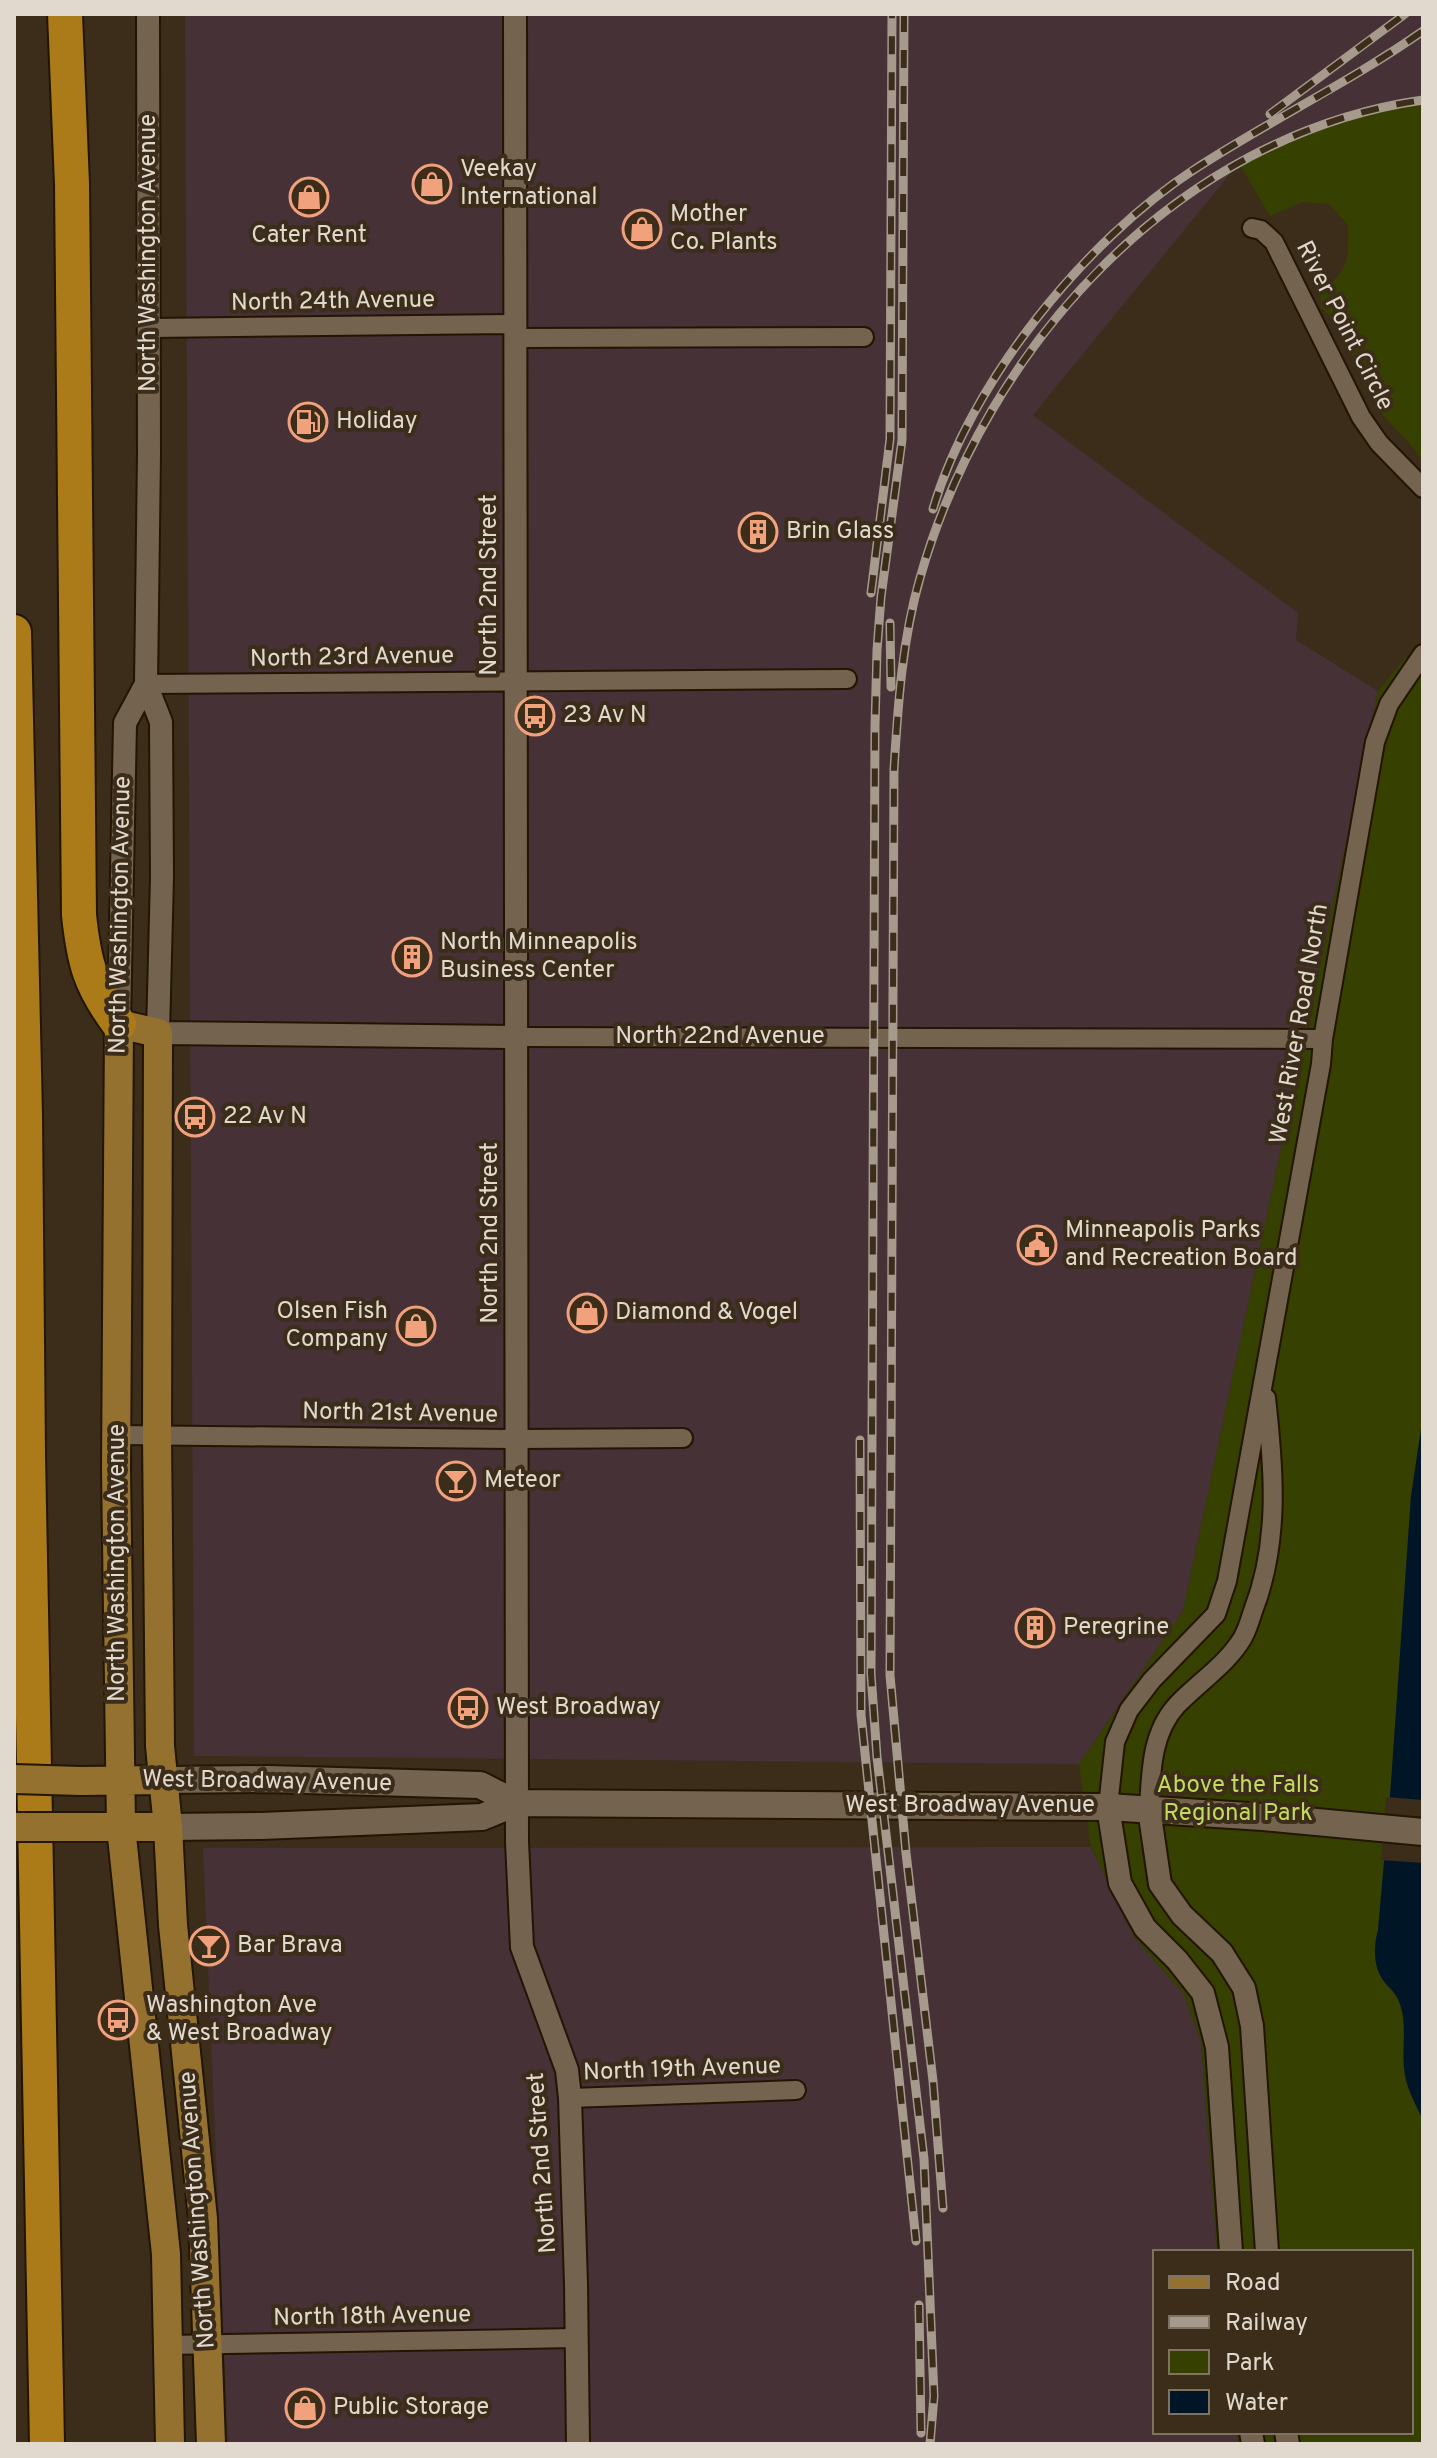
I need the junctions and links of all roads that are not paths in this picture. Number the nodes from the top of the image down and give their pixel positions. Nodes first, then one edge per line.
1 (65, 14) edge
2 (148, 14) edge
3 (515, 14) edge
4 (1252, 228) dead end
5 (150, 328) junction
6 (517, 331) junction
7 (864, 337) dead end
8 (1423, 488) edge
9 (14, 632) edge
10 (1423, 654) edge
11 (847, 679) dead end
12 (516, 680) junction
13 (146, 684) junction
14 (119, 1024) junction
15 (158, 1033) junction
16 (517, 1037) junction
17 (1323, 1039) junction
18 (1263, 1374) junction
19 (117, 1435) junction
20 (157, 1435) junction
21 (683, 1438) dead end
22 (517, 1439) junction
23 (14, 1779) edge
24 (141, 1780) junction
25 (516, 1803) junction
26 (1108, 1807) junction
27 (1149, 1809) junction
28 (14, 1827) edge
29 (146, 1827) junction
30 (1423, 1832) edge
31 (796, 2090) dead end
32 (570, 2098) junction
33 (1231, 2250) edge
34 (1267, 2250) edge
35 (576, 2338) junction
36 (209, 2344) junction
37 (167, 2345) junction
38 (47, 2444) edge
39 (170, 2444) edge
40 (211, 2444) edge
41 (578, 2444) edge

1 - 14 highway
2 - 5 street, North Washington Avenue
3 - 6 street, North 2nd Street
4 - 8 street, River Point Circle
5 - 6 street, North 24th Avenue
5 - 13 street, North Washington Avenue
6 - 7 street, North 24th Avenue
6 - 12 street, North 2nd Street
9 - 38 highway
10 - 17 street, West River Road North
11 - 12 street, North 23rd Avenue
12 - 13 street, North 23rd Avenue
12 - 16 street, North 2nd Street
13 - 14 street, North Washington Avenue
13 - 15 street, North Washington Avenue
14 - 15 main road, North 22nd Avenue
14 - 19 main road, North Washington Avenue
15 - 16 street, North 22nd Avenue
15 - 20 main road, North Washington Avenue
16 - 17 street, North 22nd Avenue
16 - 22 street, North 2nd Street
17 - 18 street, West River Road North
18 - 26 street, West River Road North
18 - 27 street, West River Road North
19 - 20 street, North 21st Avenue
19 - 24 main road, North Washington Avenue
20 - 22 street, North 21st Avenue
20 - 24 main road, North Washington Avenue
21 - 22 street, North 21st Avenue
22 - 25 street, North 2nd Street
23 - 24 main road, West Broadway Avenue, bridge
24 - 25 main road, West Broadway Avenue
24 - 29 main road, North Washington Avenue
24 - 29 main road, North Washington Avenue
25 - 26 main road, West Broadway Avenue
25 - 29 main road, West Broadway Avenue
25 - 32 street, North 2nd Street
26 - 27 main road, West Broadway Avenue
26 - 33 street, West River Road North
27 - 30 main road, West Broadway Avenue
27 - 34 street, West River Road North
28 - 29 main road, West Broadway Avenue, bridge
29 - 36 main road, North Washington Avenue
29 - 37 main road, North Washington Avenue
31 - 32 street, North 19th Avenue
32 - 35 street, North 2nd Street
35 - 36 street, North 18th Avenue
35 - 41 street, North 2nd Street
36 - 37 street, North 18th Avenue
36 - 40 main road, North Washington Avenue
37 - 39 main road, North Washington Avenue

